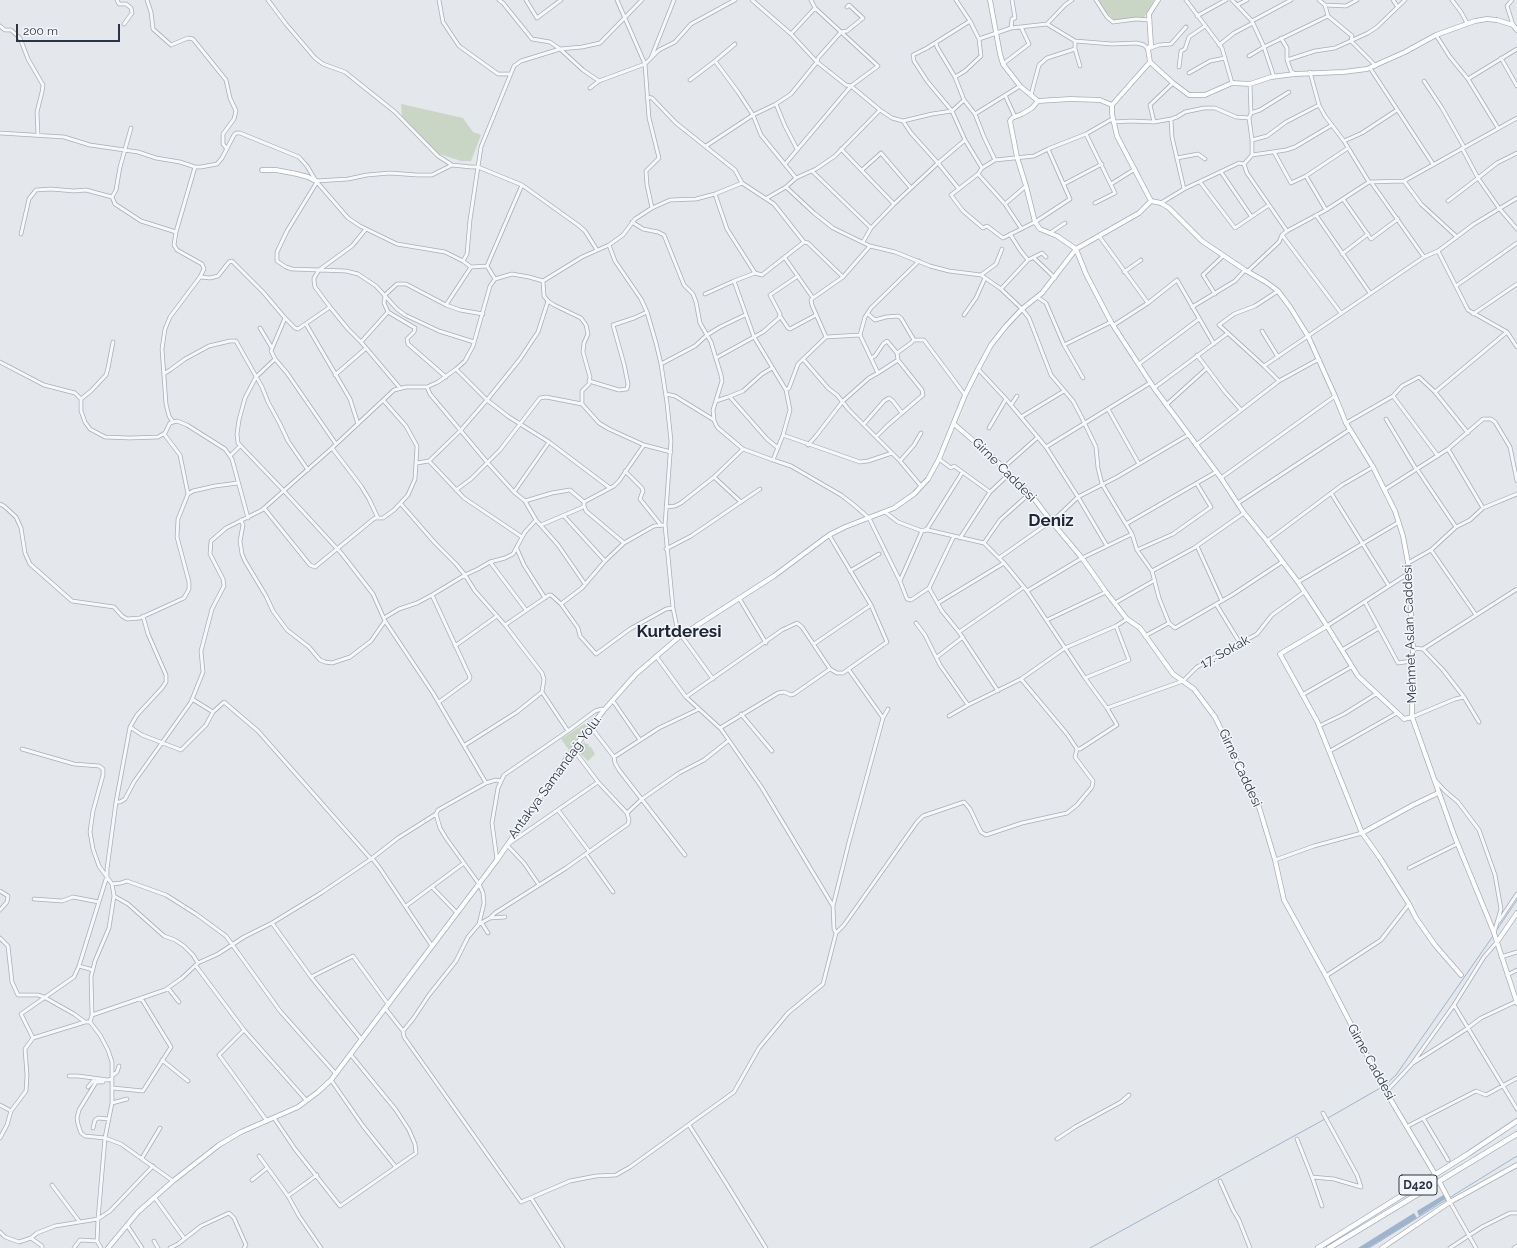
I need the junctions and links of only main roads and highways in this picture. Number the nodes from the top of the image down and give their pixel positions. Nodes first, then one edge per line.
1 (1517, 1121) edge
2 (1517, 1134) edge
3 (1318, 1248) edge
4 (1328, 1248) edge

1 - 3 main road, D420
2 - 4 main road, D420

